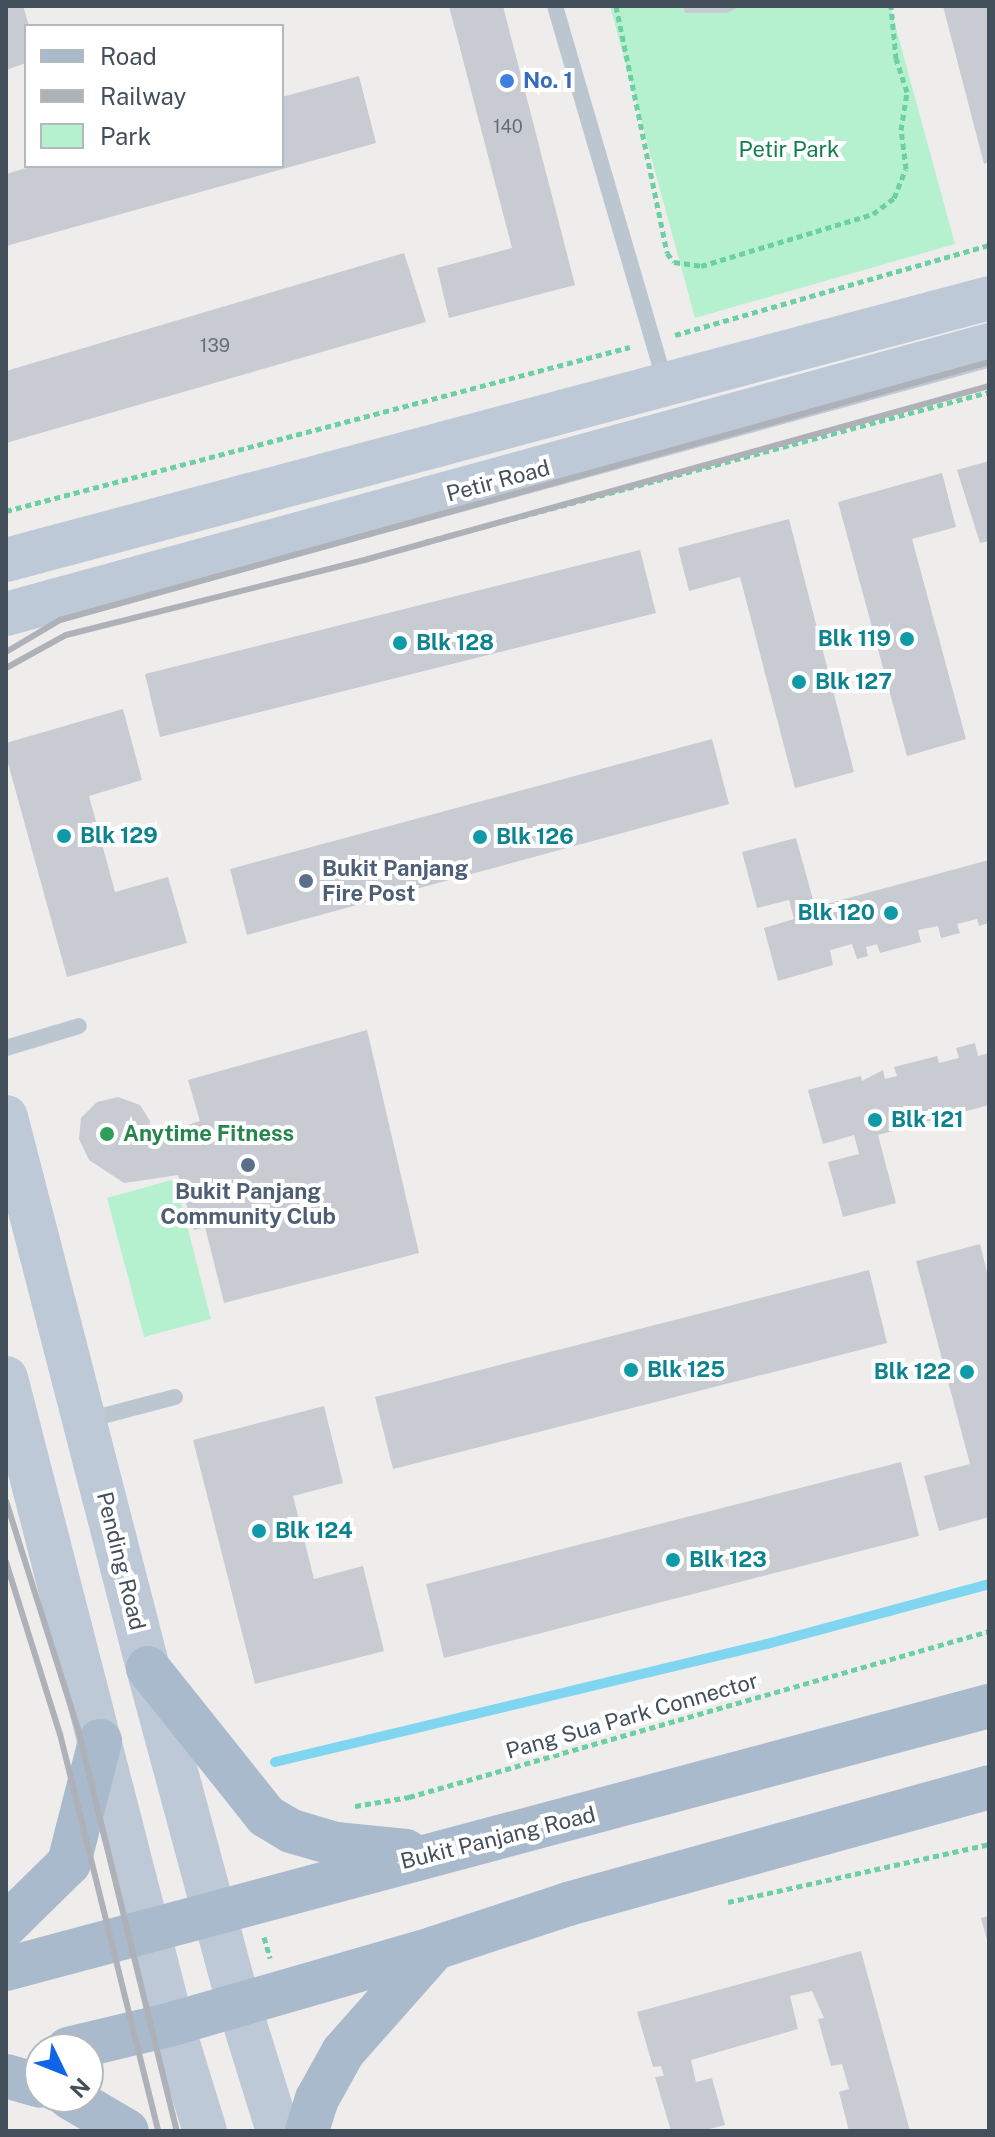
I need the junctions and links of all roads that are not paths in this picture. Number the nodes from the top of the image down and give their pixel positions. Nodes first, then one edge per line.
1 (555, 6) edge
2 (989, 298) edge
3 (989, 345) edge
4 (667, 386) junction
5 (6, 560) edge
6 (6, 614) edge
7 (79, 1026) dead end
8 (6, 1048) edge
9 (6, 1117) edge
10 (175, 1397) dead end
11 (10, 1405) edge
12 (85, 1421) junction
13 (148, 1668) junction
14 (989, 1706) edge
15 (100, 1741) junction
16 (989, 1787) edge
17 (432, 1854) junction
18 (214, 1910) junction
19 (6, 1925) edge
20 (149, 1930) junction
21 (435, 1948) junction
22 (6, 1969) edge
23 (239, 2005) junction
24 (172, 2024) junction
25 (104, 2040) edge
26 (96, 2113) edge
27 (127, 2131) edge
28 (205, 2131) edge
29 (278, 2131) edge
30 (307, 2131) edge

1 - 4 lane
2 - 4 main road
3 - 6 main road, Petir Road
4 - 5 main road
7 - 8 lane
9 - 12 main road, Pending Road
10 - 12 lane
11 - 15 main road
12 - 13 main road, Pending Road
13 - 17 main road
13 - 18 main road, Pending Road
14 - 17 main road, Bukit Panjang Road
15 - 19 main road
15 - 20 main road
16 - 21 main road
17 - 18 main road, Bukit Panjang Road
18 - 20 main road, Bukit Panjang Road
18 - 23 main road, Pending Road
20 - 22 main road, Bukit Panjang Road
20 - 24 main road
21 - 23 main road
21 - 30 main road
23 - 24 main road
23 - 29 main road, Pending Road
24 - 25 main road
24 - 28 main road
26 - 27 main road

